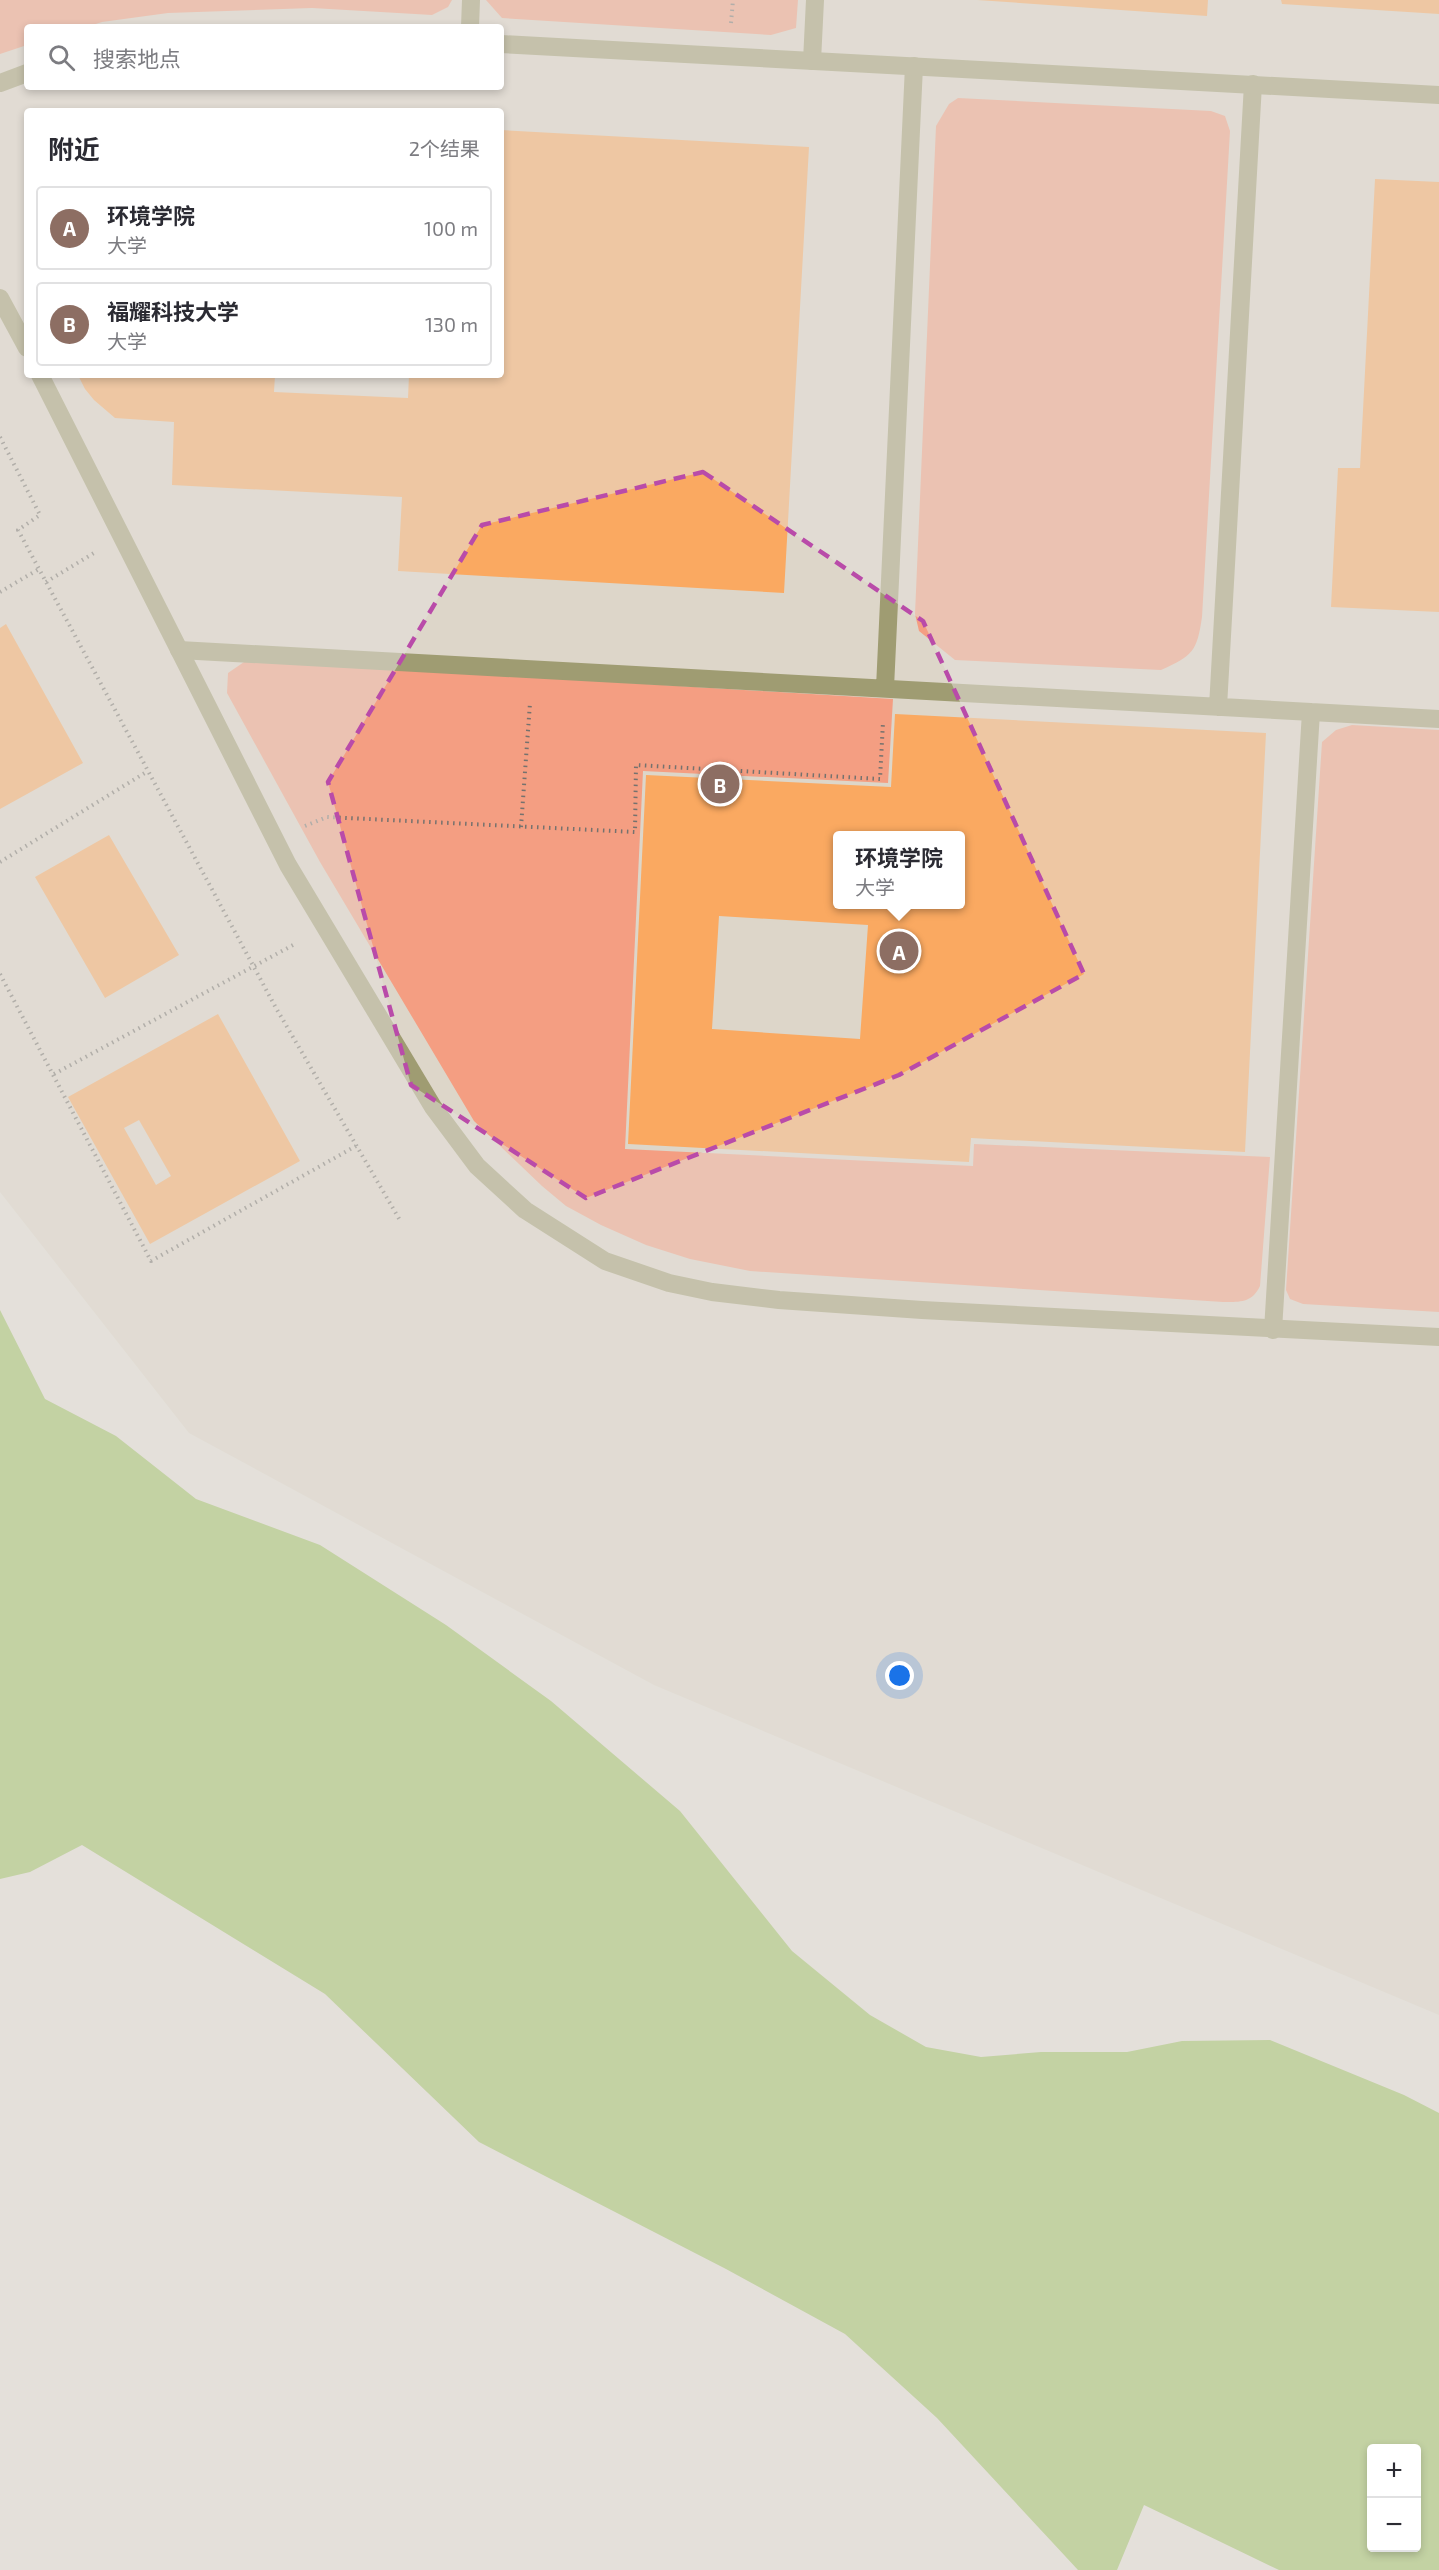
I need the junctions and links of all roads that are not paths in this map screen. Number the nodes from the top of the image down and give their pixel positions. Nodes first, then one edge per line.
1 (471, 0) edge
2 (815, 0) edge
3 (470, 24) edge
4 (504, 44) edge
5 (812, 61) junction
6 (914, 66) junction
7 (24, 74) edge
8 (0, 83) edge
9 (1253, 84) junction
10 (1439, 94) edge
11 (0, 298) edge
12 (24, 342) edge
13 (42, 378) edge
14 (179, 650) junction
15 (885, 688) junction
16 (1218, 706) junction
17 (1311, 712) junction
18 (1439, 719) edge
19 (1273, 1330) junction
20 (1439, 1337) edge

1 - 3 street
2 - 5 street
4 - 5 street
5 - 6 street
6 - 9 street
6 - 15 street
7 - 8 street
9 - 10 street
9 - 16 street
11 - 12 street
13 - 14 street
14 - 15 street
14 - 19 street
15 - 16 street
16 - 17 street
17 - 18 street
17 - 19 street
19 - 20 street

